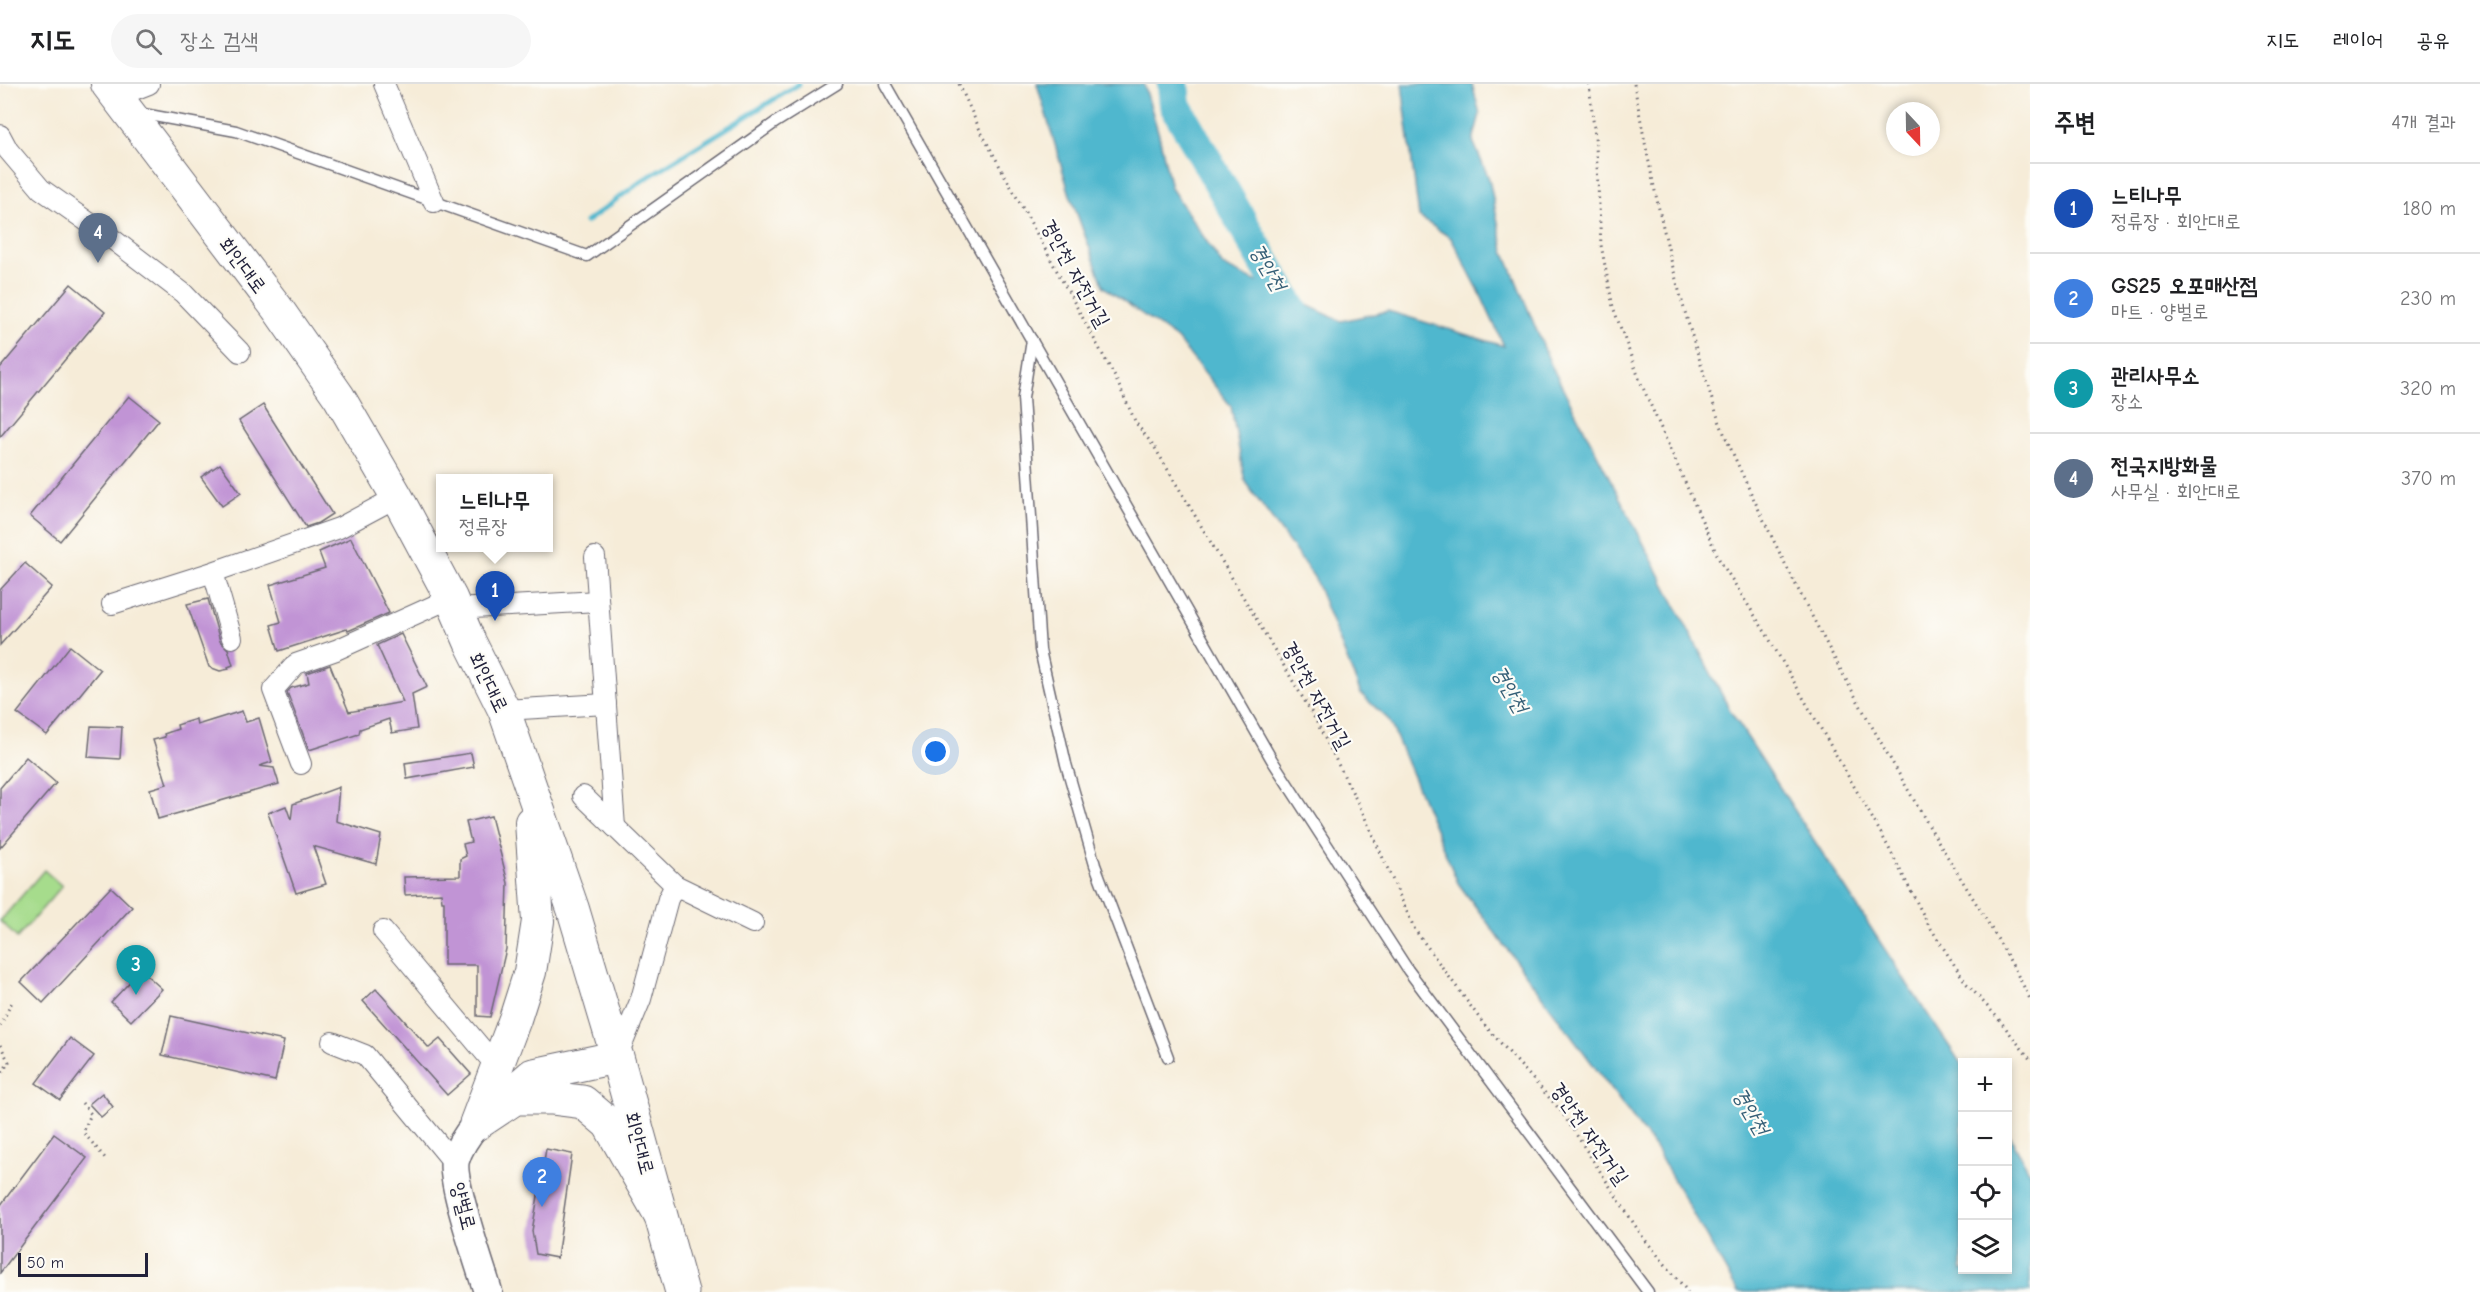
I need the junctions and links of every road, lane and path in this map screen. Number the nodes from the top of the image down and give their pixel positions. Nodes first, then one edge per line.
1 (148, 84) edge
2 (384, 84) edge
3 (837, 84) edge
4 (885, 84) edge
5 (958, 84) edge
6 (1589, 84) edge
7 (1634, 84) edge
8 (116, 97) edge
9 (0, 135) edge
10 (435, 202) junction
11 (1032, 340) junction
12 (240, 352) dead end
13 (398, 497) junction
14 (595, 557) dead end
15 (213, 572) junction
16 (598, 601) junction
17 (454, 603) junction
18 (112, 604) dead end
19 (232, 638) dead end
20 (606, 704) junction
21 (504, 710) junction
22 (301, 764) dead end
23 (528, 779) junction
24 (583, 796) dead end
25 (615, 827) junction
26 (675, 885) junction
27 (753, 923) dead end
28 (383, 931) dead end
29 (2030, 999) edge
30 (13, 1000) dead end
31 (0, 1026) edge
32 (332, 1042) dead end
33 (0, 1046) edge
34 (617, 1057) junction
35 (1168, 1057) dead end
36 (2030, 1059) edge
37 (497, 1066) junction
38 (0, 1076) edge
39 (82, 1103) dead end
40 (476, 1124) junction
41 (105, 1158) dead end
42 (454, 1163) junction
43 (659, 1212) junction
44 (488, 1292) edge
45 (682, 1292) edge
46 (1648, 1292) edge
47 (1688, 1292) edge

1 - 8 street
2 - 10 street
3 - 10 lane
4 - 11 lane
5 - 47 path, 경안천 자전거길
6 - 36 path
7 - 29 path
8 - 10 lane
8 - 13 main road, 회안대로
9 - 12 street
11 - 35 lane
11 - 46 lane
13 - 15 street
13 - 17 main road, 회안대로
14 - 16 street
15 - 18 street
15 - 19 street
16 - 17 street
16 - 20 street
17 - 21 main road, 회안대로
17 - 22 street
20 - 21 street
20 - 25 street
21 - 23 main road, 회안대로
23 - 34 main road, 회안대로
23 - 37 main road
24 - 25 street
25 - 26 street
26 - 27 street
26 - 34 street
28 - 37 street
30 - 31 path
32 - 42 street
33 - 38 path
34 - 40 main road
34 - 43 highway, 회안대로
37 - 40 main road
39 - 41 path
40 - 42 street, 양벌로
40 - 43 highway
42 - 44 street, 양벌로
43 - 45 highway, 회안대로

